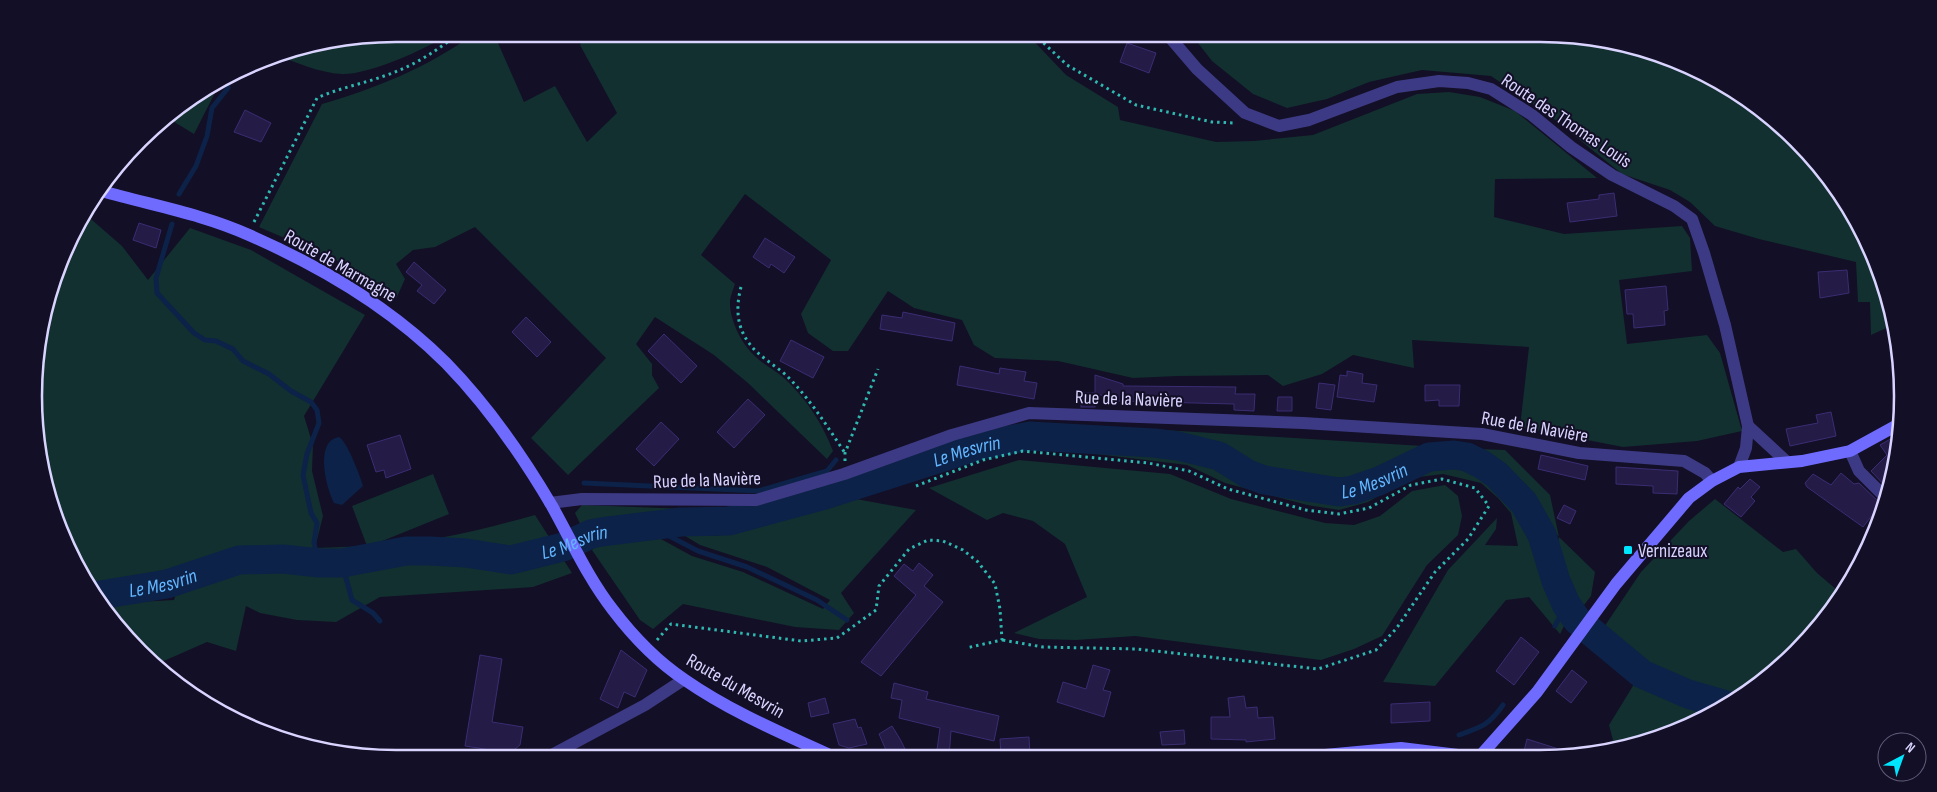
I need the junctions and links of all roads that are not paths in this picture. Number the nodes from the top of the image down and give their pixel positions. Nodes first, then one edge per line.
1 (1174, 42) edge
2 (107, 193) edge
3 (1748, 426) junction
4 (1893, 427) edge
5 (1850, 451) junction
6 (1786, 462) junction
7 (1739, 467) junction
8 (1712, 481) junction
9 (1881, 493) edge
10 (550, 503) junction
11 (580, 556) joint
12 (683, 680) junction
13 (561, 750) edge
14 (819, 750) edge
15 (1379, 750) edge
16 (1415, 750) edge
17 (1485, 750) edge

1 - 3 street, Route des Thomas Louis
2 - 10 main road, Route de Marmagne
3 - 6 street
3 - 7 street, Route des Thomas Louis
4 - 5 main road
5 - 6 main road
5 - 9 street
6 - 7 main road
7 - 8 main road
8 - 10 street, Rue de la Navière
8 - 17 main road
10 - 11 main road, Route de Marmagne
11 - 12 main road, Route du Mesvrin
12 - 13 street
12 - 14 main road, Route du Mesvrin
15 - 16 main road

